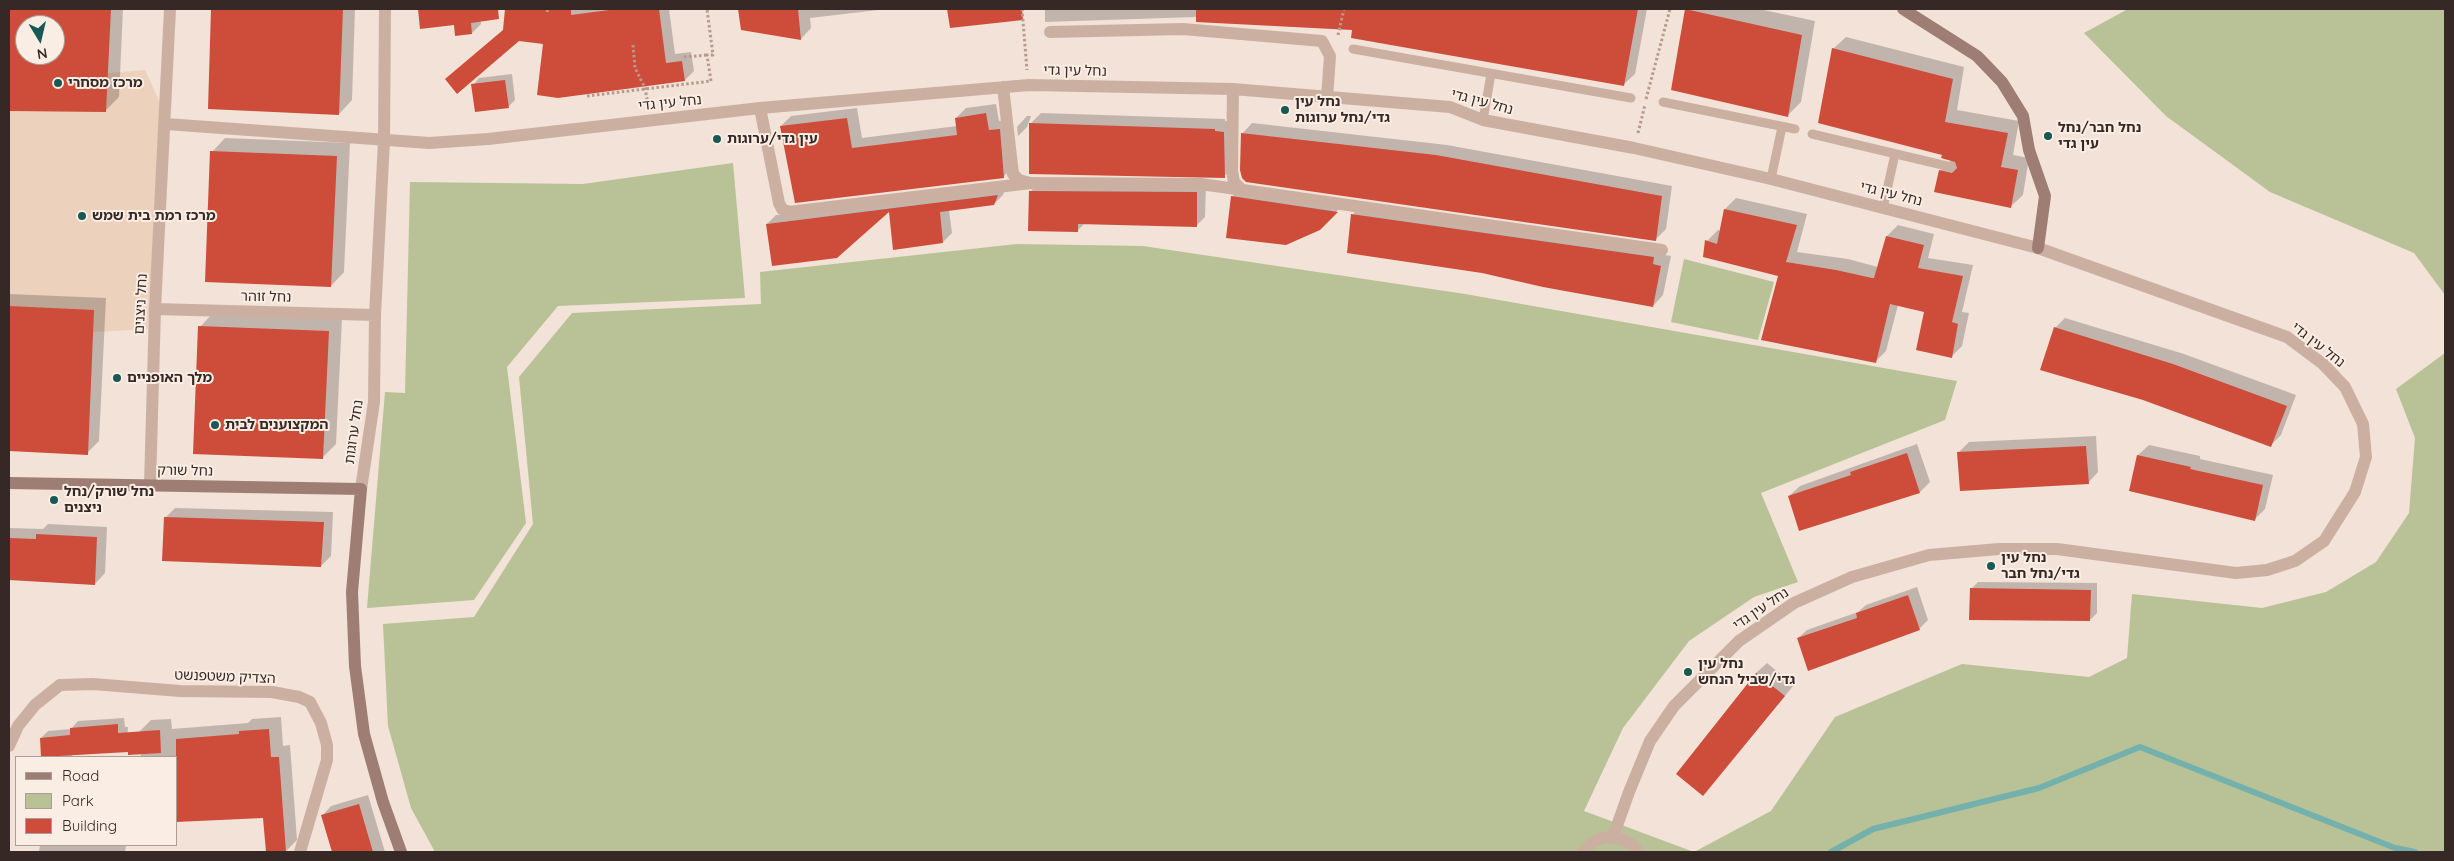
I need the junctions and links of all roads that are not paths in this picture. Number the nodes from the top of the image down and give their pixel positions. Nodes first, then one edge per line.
1 (170, 9) edge
2 (385, 9) edge
3 (1903, 9) edge
4 (1050, 32) dead end
5 (1353, 49) dead end
6 (1491, 74) junction
7 (1003, 87) junction
8 (1233, 89) junction
9 (1327, 98) junction
10 (1631, 98) dead end
11 (1662, 102) dead end
12 (760, 108) junction
13 (1483, 120) junction
14 (166, 124) junction
15 (1782, 126) junction
16 (1795, 129) dead end
17 (1812, 134) dead end
18 (384, 141) junction
19 (1895, 154) junction
20 (1951, 167) dead end
21 (1771, 179) junction
22 (1031, 183) junction
23 (1241, 189) junction
24 (1883, 208) junction
25 (2038, 248) junction
26 (1662, 250) dead end
27 (155, 309) junction
28 (375, 315) junction
29 (9, 483) edge
30 (150, 485) junction
31 (361, 489) junction
32 (9, 746) edge
33 (1613, 837) junction
34 (300, 852) edge
35 (401, 852) edge
36 (1582, 852) edge
37 (1638, 852) edge

1 - 14 street, נחל ניצנים
2 - 18 street, נחל ערוגות
3 - 25 street
4 - 9 street
5 - 6 lane
6 - 10 lane
6 - 13 lane
7 - 8 street, נחל עין גדי
7 - 12 street, נחל עין גדי
7 - 22 street
8 - 9 street, נחל עין גדי
8 - 23 street
9 - 13 street, נחל עין גדי
11 - 15 lane
12 - 18 street, נחל עין גדי
12 - 22 street
13 - 21 street, נחל עין גדי
14 - 18 street
14 - 27 street, נחל ניצנים
15 - 16 lane
15 - 21 lane
17 - 19 lane
18 - 28 street, נחל ערוגות
19 - 20 lane
19 - 24 lane
21 - 24 street, נחל עין גדי
22 - 23 street
23 - 26 street
24 - 25 street, נחל עין גדי
25 - 33 street, נחל עין גדי
27 - 28 street, נחל זוהר
27 - 30 street, נחל ניצנים
28 - 31 street, נחל ערוגות
29 - 30 street, נחל שורק
30 - 31 street, נחל שורק
31 - 35 street, נחל ערוגות
32 - 34 street, הצדיק משטפנשט
33 - 36 street
33 - 37 street

